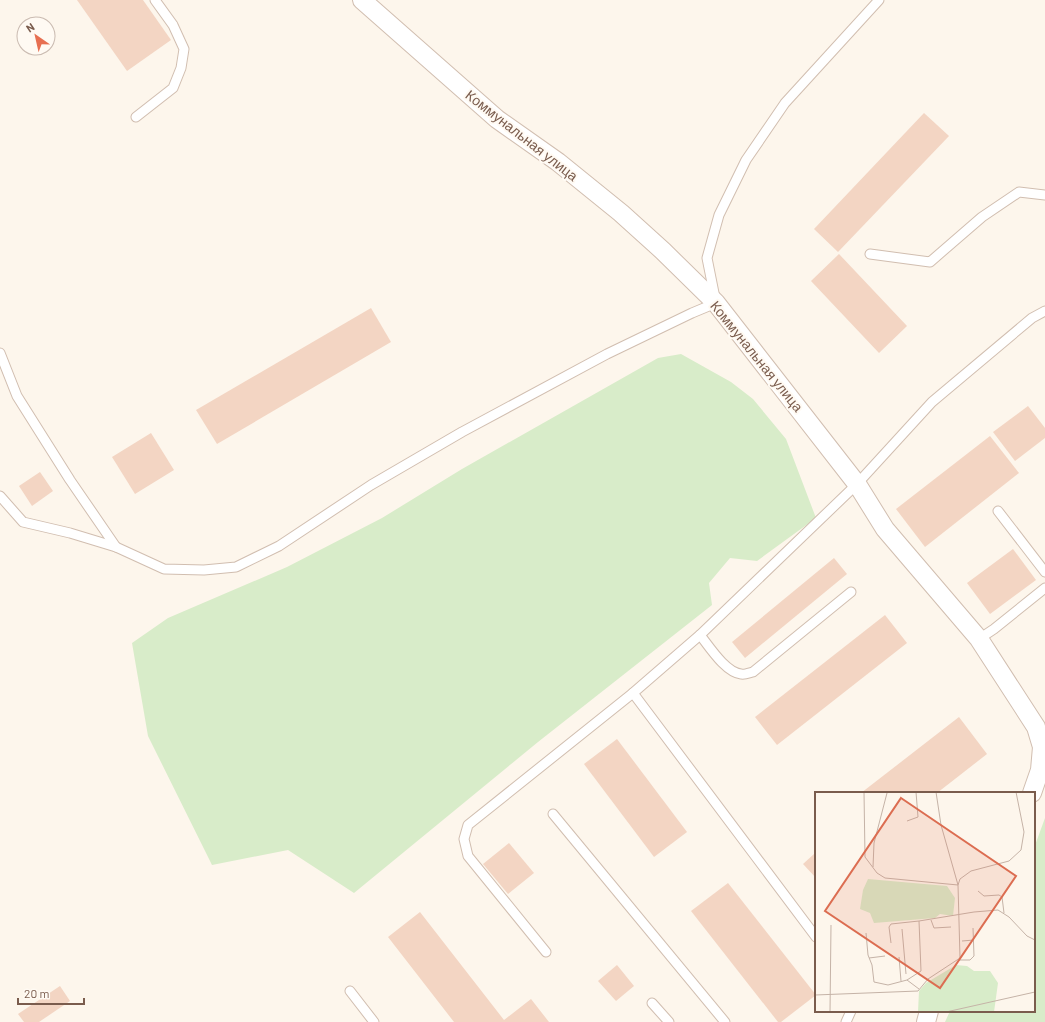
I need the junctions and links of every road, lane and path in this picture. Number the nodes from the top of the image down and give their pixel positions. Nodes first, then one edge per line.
1 (155, 0) edge
2 (362, 0) edge
3 (879, 0) edge
4 (136, 117) dead end
5 (1045, 195) edge
6 (870, 254) dead end
7 (716, 303) junction
8 (1045, 311) edge
9 (0, 353) edge
10 (857, 484) junction
11 (0, 496) edge
12 (998, 511) dead end
13 (116, 546) junction
14 (1045, 572) edge
15 (1045, 588) edge
16 (851, 592) dead end
17 (700, 635) junction
18 (979, 639) junction
19 (633, 693) junction
20 (1043, 768) edge
21 (1032, 792) edge
22 (553, 814) dead end
23 (815, 936) edge
24 (546, 952) dead end
25 (350, 991) dead end
26 (652, 1002) dead end
27 (851, 1012) edge
28 (929, 1012) edge
29 (374, 1022) edge
30 (669, 1022) edge
31 (725, 1022) edge
32 (846, 1022) edge
33 (926, 1022) edge

1 - 4 lane
2 - 7 street, Коммунальная улица
3 - 7 lane
5 - 6 lane
7 - 10 street, Коммунальная улица
7 - 13 lane
8 - 10 lane
9 - 13 lane
10 - 17 lane
10 - 18 street, Коммунальная улица
11 - 13 lane
12 - 14 lane
15 - 18 lane
16 - 17 lane
17 - 19 lane
18 - 20 street, Коммунальная улица
19 - 23 lane
19 - 24 lane
20 - 21 street, Коммунальная улица
22 - 31 lane
25 - 29 lane
26 - 30 lane
27 - 32 lane
28 - 33 street

